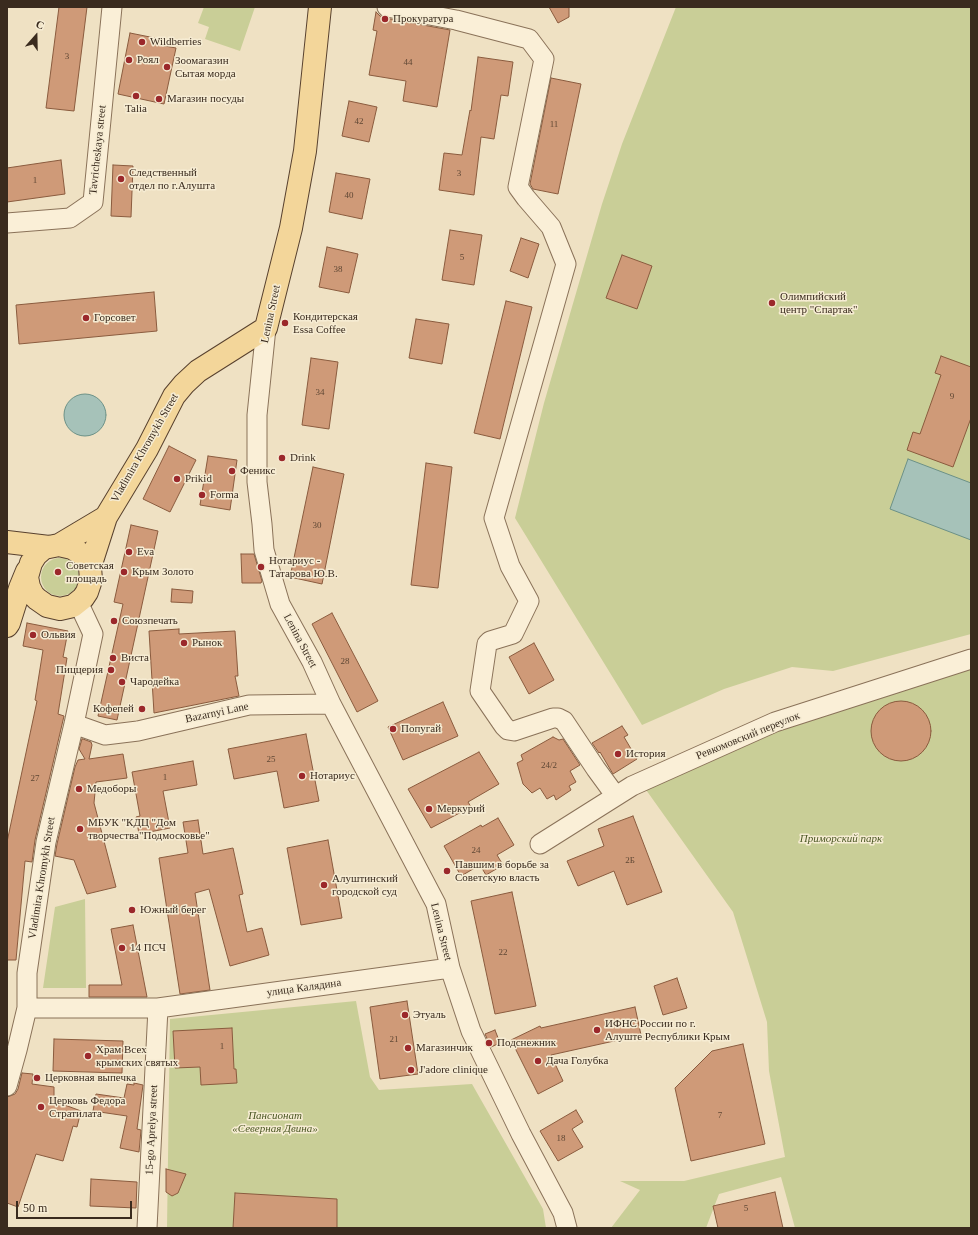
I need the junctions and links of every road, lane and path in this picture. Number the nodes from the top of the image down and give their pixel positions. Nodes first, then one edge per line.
1 (112, 7) edge
2 (320, 7) edge
3 (387, 7) edge
4 (7, 223) edge
5 (266, 328) junction
6 (106, 517) junction
7 (7, 542) edge
8 (54, 546) junction
9 (90, 567) junction
10 (25, 591) edge
11 (78, 602) junction
12 (8, 625) edge
13 (971, 659) edge
14 (331, 704) junction
15 (74, 724) junction
16 (616, 795) junction
17 (540, 844) dead end
18 (450, 968) junction
19 (27, 1008) junction
20 (158, 1008) junction
21 (12, 1049) edge
22 (7, 1086) edge
23 (148, 1228) edge
24 (567, 1228) edge

1 - 4 street, Tavricheskaya street
2 - 5 main road, Lenina Street
3 - 16 street
5 - 6 main road, Vladimira Khromykh Street
5 - 14 street, Lenina Street
6 - 8 main road
6 - 9 main road
7 - 8 main road
8 - 9 main road
8 - 10 main road
9 - 11 main road
10 - 11 main road
10 - 12 main road
11 - 15 street, Vladimira Khromykh Street
13 - 16 street, Ревкомовский переулок
14 - 15 street, Bazarnyi Lane
14 - 18 street, Lenina Street
15 - 19 street, Vladimira Khromykh Street
16 - 17 street, Ревкомовский переулок
18 - 20 street, улица Калядина
18 - 24 street, Lenina Street
19 - 20 street, улица Калядина
19 - 21 street, Vladimira Khromykh Street
20 - 23 street, 15-go Aprelya street
21 - 22 street, Vladimira Khromykh Street

